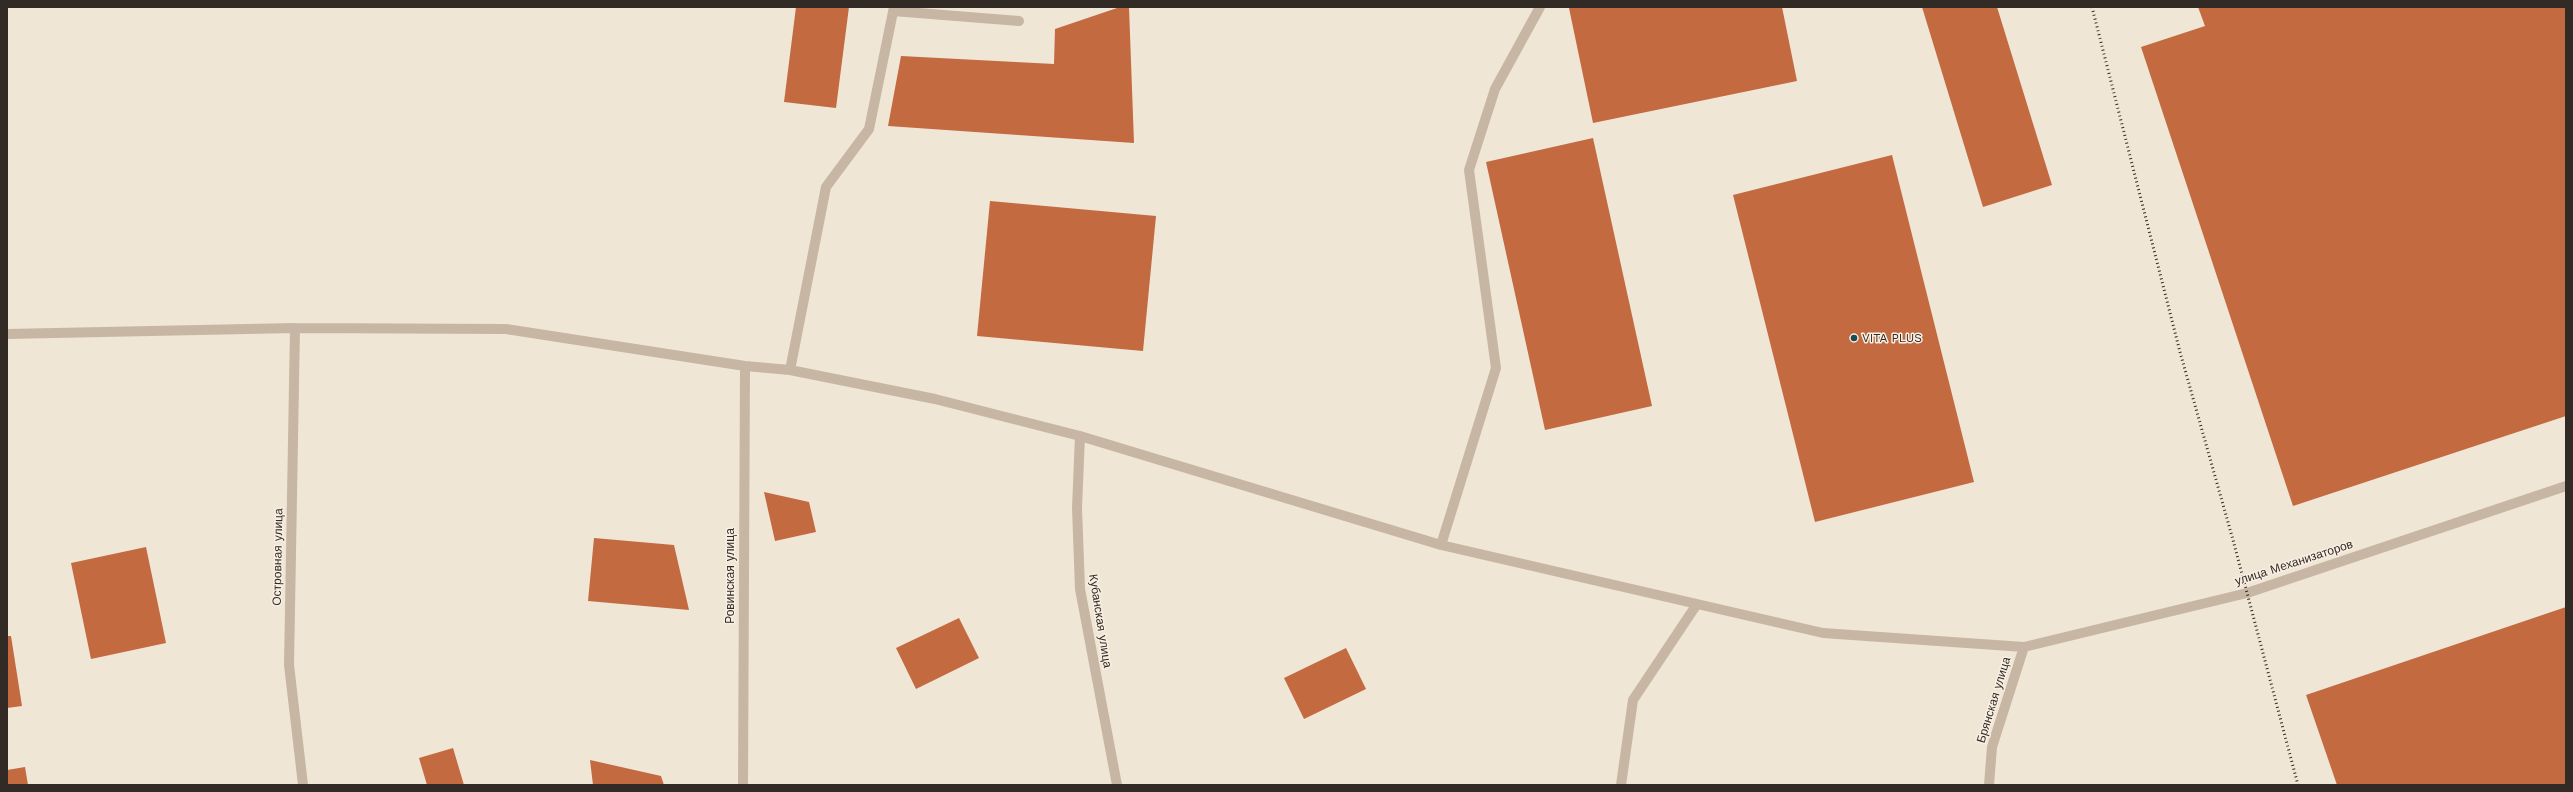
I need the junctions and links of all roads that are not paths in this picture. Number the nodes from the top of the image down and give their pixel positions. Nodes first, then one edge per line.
1 (1540, 7) edge
2 (893, 9) edge
3 (1019, 21) dead end
4 (294, 328) junction
5 (7, 334) edge
6 (744, 366) junction
7 (790, 370) junction
8 (1080, 436) junction
9 (2566, 486) edge
10 (1441, 545) junction
11 (1697, 604) junction
12 (2024, 647) junction
13 (303, 785) edge
14 (743, 785) edge
15 (1117, 785) edge
16 (1621, 785) edge
17 (1989, 785) edge

1 - 10 street
2 - 3 street
2 - 7 street
4 - 5 street, улица Механизаторов
4 - 6 street, улица Механизаторов
4 - 13 street, Островная улица
6 - 7 street, улица Механизаторов
6 - 14 street, Ровинская улица
7 - 8 street, улица Механизаторов
8 - 10 street, улица Механизаторов
8 - 15 street, Кубанская улица
9 - 12 street, улица Механизаторов
10 - 11 street, улица Механизаторов
11 - 12 street, улица Механизаторов
11 - 16 street
12 - 17 street, Брянская улица

